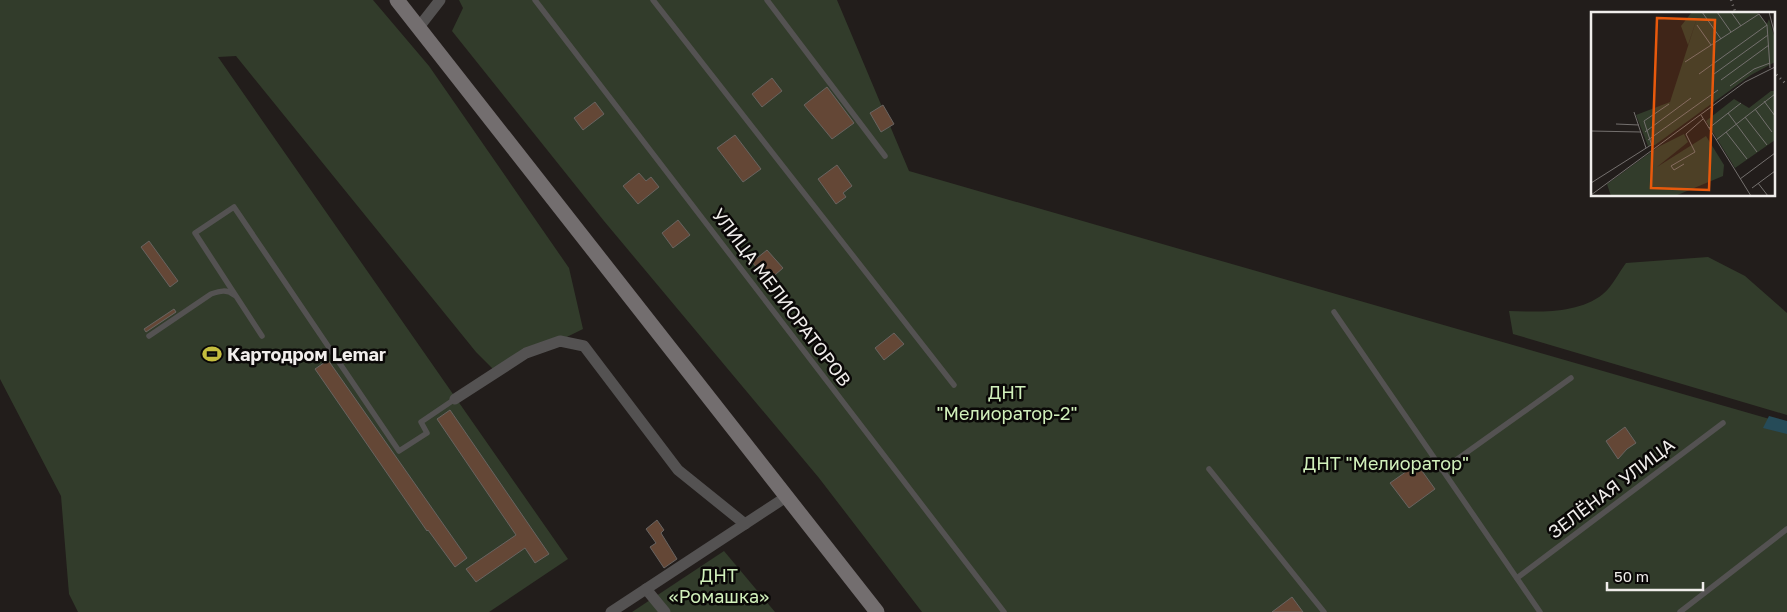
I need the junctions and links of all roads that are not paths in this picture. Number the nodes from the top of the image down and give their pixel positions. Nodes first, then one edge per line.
1 (397, 0) edge
2 (440, 0) edge
3 (535, 0) edge
4 (652, 0) edge
5 (767, 0) edge
6 (419, 27) junction
7 (885, 156) dead end
8 (239, 300) junction
9 (1334, 312) dead end
10 (149, 336) dead end
11 (262, 336) dead end
12 (1571, 378) dead end
13 (954, 386) dead end
14 (454, 399) joint
15 (1723, 423) dead end
16 (1209, 469) dead end
17 (1442, 470) junction
18 (786, 497) junction
19 (745, 524) junction
20 (1787, 530) edge
21 (1516, 578) junction
22 (646, 589) junction
23 (611, 612) edge
24 (666, 612) edge
25 (877, 612) edge
26 (1004, 612) edge
27 (1324, 612) edge
28 (1540, 612) edge
29 (1680, 612) edge

1 - 6 main road
2 - 6 street
3 - 26 lane, УЛИЦА МЕЛИОРАТОРОВ
4 - 13 lane
5 - 7 lane
6 - 18 main road
8 - 10 lane
8 - 11 lane
8 - 14 lane
9 - 17 lane
12 - 17 lane
14 - 19 street
15 - 21 lane, ЗЕЛЁНАЯ УЛИЦА
16 - 27 lane
17 - 21 lane
18 - 19 street
18 - 25 main road
19 - 22 street
20 - 29 lane
21 - 28 lane
22 - 23 street
22 - 24 street

